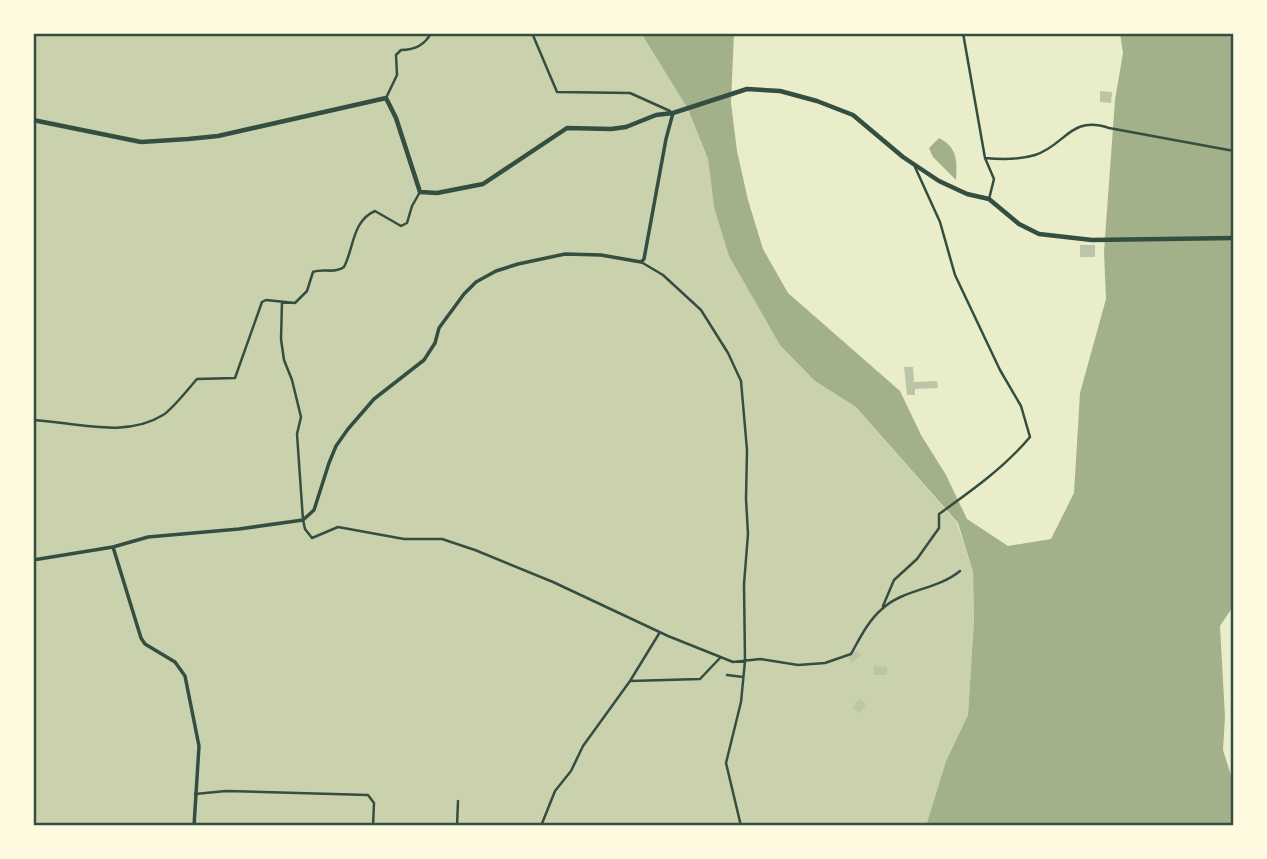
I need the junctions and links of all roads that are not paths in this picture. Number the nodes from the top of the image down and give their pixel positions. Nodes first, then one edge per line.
1 (431, 33) edge
2 (532, 33) edge
3 (963, 33) edge
4 (386, 98) junction
5 (673, 113) junction
6 (33, 120) edge
7 (1234, 151) edge
8 (985, 158) junction
9 (914, 164) junction
10 (420, 192) junction
11 (989, 199) junction
12 (1234, 239) edge
13 (641, 262) junction
14 (282, 302) junction
15 (33, 420) edge
16 (303, 520) junction
17 (113, 547) junction
18 (33, 560) edge
19 (960, 571) dead end
20 (883, 607) junction
21 (660, 632) junction
22 (721, 657) junction
23 (745, 661) junction
24 (727, 676) dead end
25 (743, 677) junction
26 (631, 681) junction
27 (195, 794) junction
28 (458, 801) dead end
29 (194, 826) edge
30 (373, 826) edge
31 (457, 826) edge
32 (541, 826) edge
33 (741, 826) edge

1 - 4 street
2 - 5 street
3 - 8 street
4 - 6 main road
4 - 10 main road
5 - 9 main road
5 - 10 main road
5 - 13 street
7 - 8 street
8 - 11 street
9 - 11 main road
9 - 20 street
10 - 14 street
11 - 12 main road
13 - 16 street
13 - 23 street
14 - 15 street
14 - 16 street
16 - 17 street
16 - 21 street
17 - 18 street
17 - 27 street
19 - 20 street
20 - 23 street
21 - 22 street
21 - 26 street
22 - 23 street
22 - 26 street
23 - 25 street
24 - 25 street
25 - 33 street
26 - 32 street
27 - 29 street
27 - 30 street
28 - 31 street

